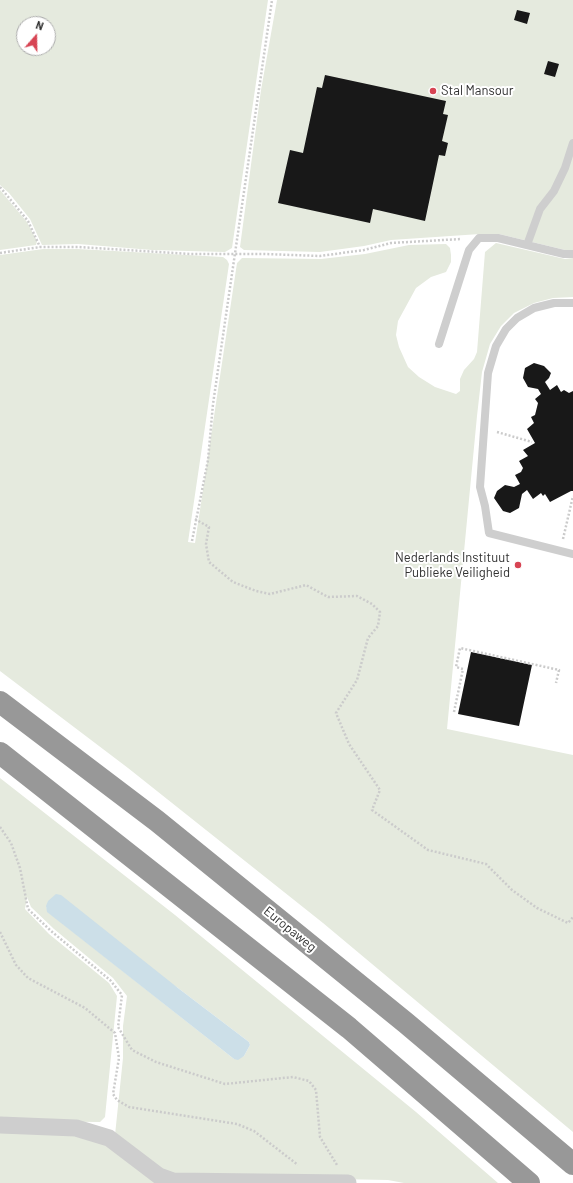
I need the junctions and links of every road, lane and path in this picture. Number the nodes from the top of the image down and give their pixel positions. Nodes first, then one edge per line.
1 (272, 0) edge
2 (573, 143) edge
3 (0, 187) edge
4 (479, 238) junction
5 (527, 245) junction
6 (40, 247) junction
7 (0, 253) edge
8 (573, 254) edge
9 (235, 255) junction
10 (573, 303) edge
11 (439, 344) dead end
12 (485, 429) junction
13 (532, 442) dead end
14 (573, 496) edge
15 (195, 519) junction
16 (192, 541) dead end
17 (560, 551) junction
18 (573, 554) edge
19 (556, 683) dead end
20 (0, 702) edge
21 (454, 712) dead end
22 (0, 753) edge
23 (0, 827) edge
24 (573, 917) edge
25 (0, 932) edge
26 (0, 1125) edge
27 (573, 1164) edge
28 (338, 1166) dead end
29 (304, 1169) dead end
30 (348, 1183) edge
31 (529, 1183) edge

1 - 9 path
2 - 5 lane
3 - 6 path
4 - 5 lane
4 - 9 path
4 - 11 lane
5 - 8 lane
6 - 7 path
6 - 9 path
9 - 15 path
10 - 12 lane
12 - 13 path
12 - 17 lane
14 - 17 path
15 - 16 path
15 - 24 path
17 - 18 lane
19 - 21 path
20 - 27 highway, Europaweg
22 - 31 highway
23 - 28 path
25 - 29 path
26 - 30 street

